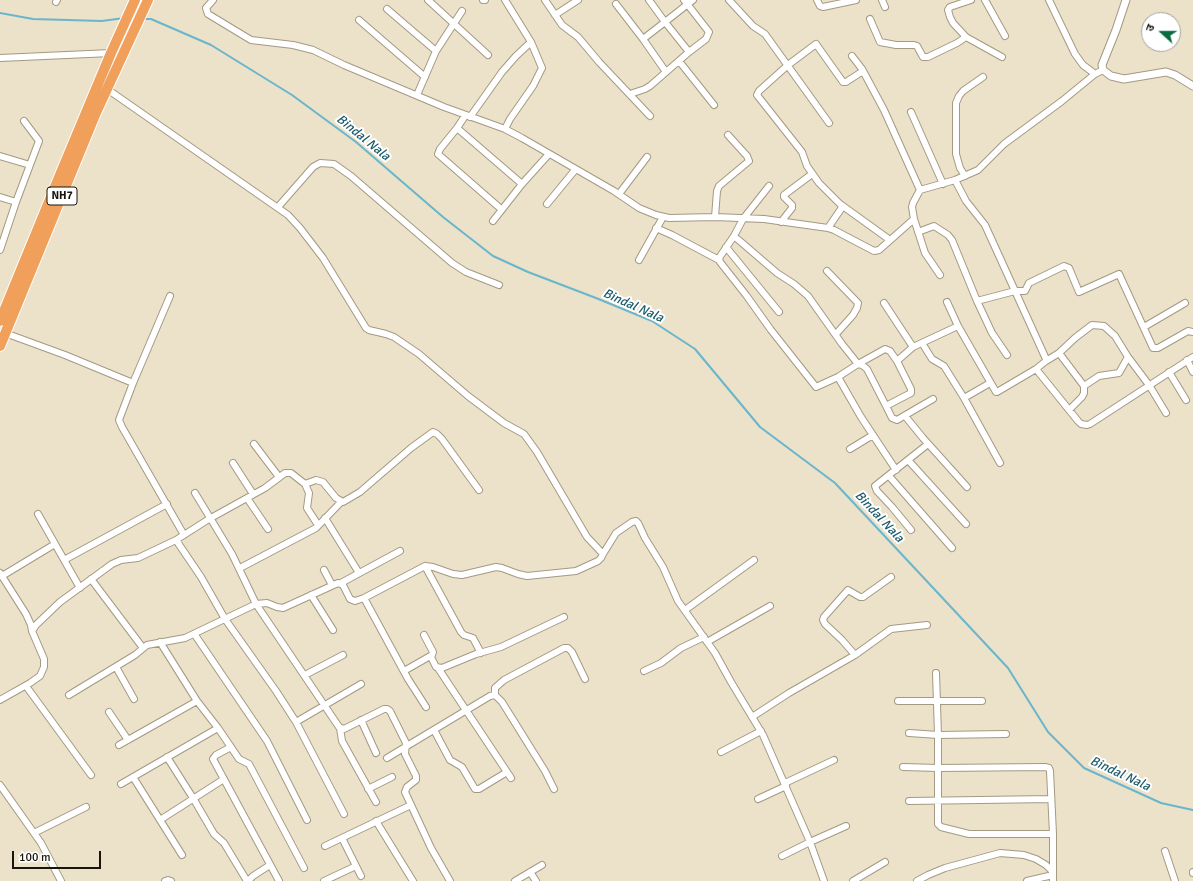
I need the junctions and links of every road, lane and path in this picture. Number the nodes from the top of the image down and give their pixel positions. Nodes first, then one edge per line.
1 (135, 0) edge
2 (213, 0) edge
3 (428, 0) edge
4 (505, 0) edge
5 (545, 0) edge
6 (578, 0) edge
7 (649, 0) edge
8 (693, 0) edge
9 (729, 0) edge
10 (818, 0) edge
11 (856, 0) edge
12 (882, 0) edge
13 (970, 0) edge
14 (984, 0) edge
15 (1049, 0) edge
16 (1126, 0) edge
17 (147, 2) edge
18 (686, 2) edge
19 (616, 4) dead end
20 (885, 7) dead end
21 (387, 9) dead end
22 (462, 12) dead end
23 (555, 15) junction
24 (870, 19) dead end
25 (359, 20) dead end
26 (665, 22) junction
27 (454, 24) junction
28 (1005, 36) dead end
29 (966, 37) junction
30 (643, 39) junction
31 (531, 42) junction
32 (436, 52) junction
33 (688, 52) junction
34 (111, 53) junction
35 (488, 55) dead end
36 (852, 56) dead end
37 (1002, 57) dead end
38 (0, 58) edge
39 (679, 61) junction
40 (788, 66) junction
41 (1103, 70) junction
42 (863, 71) junction
43 (666, 72) junction
44 (1094, 74) junction
45 (425, 77) junction
46 (983, 77) dead end
47 (1193, 86) edge
48 (107, 90) junction
49 (630, 94) junction
50 (417, 95) junction
51 (714, 105) dead end
52 (911, 112) dead end
53 (467, 116) junction
54 (650, 116) dead end
55 (24, 121) dead end
56 (830, 123) dead end
57 (457, 128) junction
58 (505, 129) junction
59 (728, 135) dead end
60 (549, 154) junction
61 (0, 156) edge
62 (647, 157) dead end
63 (30, 165) junction
64 (575, 170) junction
65 (812, 174) junction
66 (965, 176) junction
67 (955, 180) junction
68 (522, 184) junction
69 (943, 184) junction
70 (769, 186) dead end
71 (920, 190) junction
72 (57, 194) junction
73 (619, 194) junction
74 (0, 197) edge
75 (16, 202) junction
76 (547, 204) dead end
77 (843, 206) junction
78 (278, 207) junction
79 (501, 209) junction
80 (663, 217) junction
81 (714, 217) junction
82 (914, 219) junction
83 (493, 220) dead end
84 (743, 220) junction
85 (781, 222) junction
86 (656, 228) junction
87 (828, 228) junction
88 (918, 232) junction
89 (734, 236) junction
90 (890, 240) junction
91 (726, 247) junction
92 (0, 250) edge
93 (639, 260) dead end
94 (719, 260) junction
95 (827, 271) dead end
96 (940, 275) dead end
97 (499, 285) dead end
98 (1015, 291) junction
99 (170, 296) dead end
100 (977, 300) junction
101 (947, 302) dead end
102 (884, 303) dead end
103 (1185, 304) dead end
104 (779, 312) dead end
105 (0, 321) edge
106 (958, 326) junction
107 (1144, 327) junction
108 (1193, 332) edge
109 (5, 333) junction
110 (836, 334) junction
111 (922, 343) junction
112 (0, 346) edge
113 (913, 347) junction
114 (1059, 353) junction
115 (1007, 355) dead end
116 (1128, 357) junction
117 (1193, 357) edge
118 (1187, 360) junction
119 (897, 361) junction
120 (1046, 361) junction
121 (858, 364) junction
122 (1036, 369) junction
123 (1169, 372) junction
124 (1193, 372) edge
125 (838, 377) junction
126 (133, 383) junction
127 (990, 383) junction
128 (1149, 385) junction
129 (1084, 386) junction
130 (964, 398) junction
131 (933, 399) dead end
132 (1186, 400) dead end
133 (886, 406) junction
134 (1069, 410) junction
135 (1166, 413) dead end
136 (905, 416) junction
137 (873, 435) junction
138 (254, 444) dead end
139 (928, 444) junction
140 (850, 449) dead end
141 (908, 460) junction
142 (233, 463) dead end
143 (1000, 463) dead end
144 (896, 470) junction
145 (888, 476) junction
146 (279, 477) junction
147 (306, 484) junction
148 (967, 487) dead end
149 (479, 490) dead end
150 (194, 493) dead end
151 (250, 496) junction
152 (341, 502) junction
153 (167, 504) junction
154 (38, 514) dead end
155 (209, 518) junction
156 (325, 518) junction
157 (966, 524) dead end
158 (318, 525) junction
159 (268, 529) dead end
160 (910, 530) dead end
161 (184, 535) junction
162 (176, 540) junction
163 (55, 544) junction
164 (952, 548) dead end
165 (400, 551) dead end
166 (603, 554) junction
167 (64, 560) junction
168 (754, 560) dead end
169 (425, 566) junction
170 (240, 568) junction
171 (324, 570) dead end
172 (359, 573) junction
173 (1, 575) edge
174 (892, 577) dead end
175 (91, 579) junction
176 (341, 583) junction
177 (332, 585) junction
178 (80, 588) junction
179 (311, 594) junction
180 (364, 598) junction
181 (256, 604) junction
182 (770, 606) dead end
183 (685, 610) junction
184 (564, 617) dead end
185 (225, 619) junction
186 (927, 625) dead end
187 (333, 630) dead end
188 (32, 631) junction
189 (194, 635) junction
190 (424, 635) dead end
191 (705, 639) junction
192 (160, 642) junction
193 (142, 648) junction
194 (481, 653) junction
195 (343, 655) dead end
196 (855, 655) junction
197 (431, 657) junction
198 (116, 667) junction
199 (438, 668) junction
200 (404, 671) junction
201 (644, 671) dead end
202 (936, 672) dead end
203 (305, 675) junction
204 (585, 678) dead end
205 (361, 684) dead end
206 (26, 686) junction
207 (69, 695) dead end
208 (495, 695) junction
209 (134, 699) dead end
210 (0, 700) edge
211 (936, 700) junction
212 (197, 701) junction
213 (898, 701) dead end
214 (982, 701) dead end
215 (324, 704) junction
216 (426, 707) dead end
217 (467, 711) junction
218 (109, 712) dead end
219 (752, 717) junction
220 (361, 720) junction
221 (296, 722) junction
222 (218, 728) junction
223 (340, 728) junction
224 (434, 730) junction
225 (761, 731) junction
226 (909, 733) dead end
227 (1006, 734) dead end
228 (938, 735) junction
229 (128, 740) junction
230 (119, 745) dead end
231 (406, 746) junction
232 (231, 747) junction
233 (376, 752) dead end
234 (721, 752) dead end
235 (167, 757) junction
236 (386, 758) dead end
237 (834, 760) dead end
238 (903, 767) dead end
239 (938, 768) junction
240 (507, 772) junction
241 (90, 775) dead end
242 (133, 777) junction
243 (392, 777) dead end
244 (512, 778) dead end
245 (224, 779) junction
246 (121, 784) dead end
247 (0, 785) edge
248 (786, 785) junction
249 (368, 789) junction
250 (554, 789) dead end
251 (193, 798) junction
252 (758, 799) dead end
253 (1051, 799) junction
254 (909, 801) dead end
255 (937, 801) junction
256 (376, 802) dead end
257 (411, 805) junction
258 (86, 807) dead end
259 (344, 814) dead end
260 (160, 820) junction
261 (307, 820) dead end
262 (376, 821) junction
263 (846, 826) dead end
264 (34, 834) junction
265 (1053, 834) junction
266 (342, 838) junction
267 (810, 842) junction
268 (325, 846) dead end
269 (1165, 851) dead end
270 (182, 855) dead end
271 (782, 856) dead end
272 (885, 862) dead end
273 (270, 865) junction
274 (542, 865) dead end
275 (356, 866) junction
276 (304, 868) dead end
277 (530, 872) junction
278 (362, 876) dead end
279 (1053, 876) edge
280 (59, 880) edge
281 (165, 881) edge
282 (171, 881) edge
283 (248, 881) edge
284 (279, 881) edge
285 (324, 881) edge
286 (413, 881) edge
287 (450, 881) edge
288 (515, 881) edge
289 (536, 881) edge
290 (824, 881) edge
291 (853, 881) edge
292 (917, 881) edge
293 (1027, 881) edge
294 (1175, 881) edge

1 - 34 highway, NH7
2 - 50 street
3 - 27 street
4 - 31 street
5 - 23 street
6 - 23 street
7 - 26 street
8 - 18 street
9 - 40 street
10 - 11 street
12 - 20 street
13 - 29 street
14 - 28 street
15 - 44 street
16 - 41 street
17 - 48 highway, NH7
18 - 26 street
18 - 33 street
19 - 30 street
21 - 32 street
22 - 27 street
23 - 49 street
24 - 29 street
25 - 45 street
26 - 30 street
26 - 33 street
27 - 32 street
27 - 35 street
29 - 37 street
30 - 43 street
31 - 53 street
31 - 58 street
32 - 45 street
33 - 39 street
34 - 38 street
34 - 72 highway, NH7
36 - 42 street
39 - 43 street
39 - 51 street
40 - 42 street
40 - 56 street
40 - 65 street
41 - 44 street
41 - 47 street
42 - 71 street
43 - 49 street
44 - 66 street
45 - 50 street
46 - 66 street
48 - 72 highway, NH7
48 - 78 street
49 - 54 street
50 - 53 street
52 - 69 street
53 - 57 street
53 - 58 street
55 - 63 street
57 - 68 street
57 - 79 street
58 - 60 street
59 - 81 street
60 - 64 street
60 - 68 street
61 - 63 street
62 - 73 street
63 - 75 street
64 - 73 street
64 - 76 street
65 - 77 street
65 - 85 street
66 - 67 street
67 - 69 street
67 - 98 street
68 - 79 street
69 - 71 street
70 - 84 street
71 - 82 street
72 - 105 highway, NH7
72 - 109 highway, NH7
73 - 80 street
74 - 75 street
75 - 92 street
77 - 87 street
77 - 90 street
78 - 97 street
78 - 166 street
79 - 83 street
80 - 81 street
80 - 86 street
81 - 84 street
82 - 88 street
82 - 90 street
84 - 85 street
84 - 89 street
85 - 87 street
86 - 93 street
86 - 94 street
87 - 90 street
88 - 96 street
88 - 100 street
89 - 91 street
89 - 110 street
91 - 94 street
91 - 104 street
94 - 125 street
95 - 110 street
98 - 100 street
98 - 107 street
98 - 120 street
99 - 126 street
100 - 115 street
101 - 106 street
102 - 113 street
103 - 107 street
106 - 111 street
106 - 127 street
107 - 108 street
109 - 112 highway, NH7
109 - 126 street
110 - 121 street
111 - 113 street
111 - 130 street
113 - 119 street
114 - 116 street
114 - 120 street
114 - 129 street
116 - 128 street
116 - 129 street
117 - 118 street
118 - 123 street
118 - 124 street
119 - 121 street
119 - 133 street
120 - 122 street
121 - 125 street
121 - 133 street
122 - 127 street
122 - 134 street
123 - 128 street
123 - 132 street
125 - 137 street
126 - 153 street
127 - 130 street
128 - 134 street
128 - 135 street
129 - 134 street
130 - 143 street
131 - 136 street
133 - 136 street
136 - 139 street
137 - 140 street
137 - 144 street
138 - 146 street
139 - 141 street
139 - 148 street
141 - 144 street
141 - 157 street
142 - 151 street
144 - 145 street
145 - 160 street
145 - 164 street
146 - 147 street
146 - 151 street
147 - 152 street
147 - 158 street
149 - 152 street
150 - 155 street
151 - 155 street
151 - 159 street
152 - 156 street
153 - 161 street
153 - 167 street
154 - 163 street
155 - 161 street
155 - 170 street
156 - 158 street
156 - 172 street
158 - 170 street
161 - 162 street
162 - 175 street
162 - 185 street
163 - 167 street
163 - 173 street
165 - 172 street
166 - 169 street
166 - 183 street
167 - 178 street
168 - 183 street
169 - 180 street
169 - 194 street
170 - 181 street
171 - 177 street
172 - 176 street
173 - 188 street
174 - 196 street
175 - 178 street
175 - 193 street
176 - 177 street
176 - 180 street
177 - 179 street
178 - 188 street
179 - 181 street
179 - 187 street
180 - 200 street
181 - 185 street
181 - 203 street
182 - 191 street
183 - 191 street
184 - 194 street
185 - 189 street
185 - 221 street
186 - 196 street
188 - 206 street
189 - 192 street
189 - 261 street
190 - 197 street
191 - 201 street
191 - 219 street
192 - 193 street
192 - 212 street
193 - 198 street
194 - 199 street
195 - 203 street
196 - 219 street
197 - 199 street
197 - 200 street
198 - 207 street
198 - 209 street
199 - 217 street
200 - 216 street
202 - 211 street
203 - 215 street
204 - 208 street
205 - 215 street
206 - 210 street
206 - 241 street
208 - 217 street
208 - 250 street
211 - 213 street
211 - 214 street
211 - 228 street
212 - 222 street
212 - 229 street
215 - 221 street
215 - 223 street
217 - 224 street
217 - 240 street
218 - 229 street
219 - 225 street
220 - 223 street
220 - 231 street
220 - 233 street
221 - 259 street
222 - 232 street
222 - 235 street
223 - 249 street
224 - 231 street
224 - 240 street
225 - 234 street
225 - 248 street
226 - 228 street
227 - 228 street
228 - 239 street
229 - 230 street
231 - 236 street
231 - 257 street
232 - 245 street
232 - 276 street
235 - 242 street
235 - 251 street
237 - 248 street
238 - 239 street
239 - 253 street
239 - 255 street
240 - 244 street
242 - 246 street
242 - 260 street
243 - 249 street
245 - 251 street
245 - 273 street
247 - 264 street
248 - 252 street
248 - 267 street
249 - 256 street
251 - 260 street
251 - 283 street
253 - 255 street
253 - 265 street
254 - 255 street
255 - 265 street
257 - 262 street
257 - 287 street
258 - 264 street
260 - 270 street
262 - 266 street
262 - 286 street
263 - 267 street
264 - 280 street
265 - 279 street
266 - 268 street
266 - 275 street
267 - 271 street
267 - 290 street
269 - 294 street
272 - 291 street
273 - 283 street
273 - 284 street
274 - 277 street
275 - 278 street
275 - 285 street
277 - 288 street
277 - 289 street
279 - 292 street
279 - 293 street
281 - 282 street

